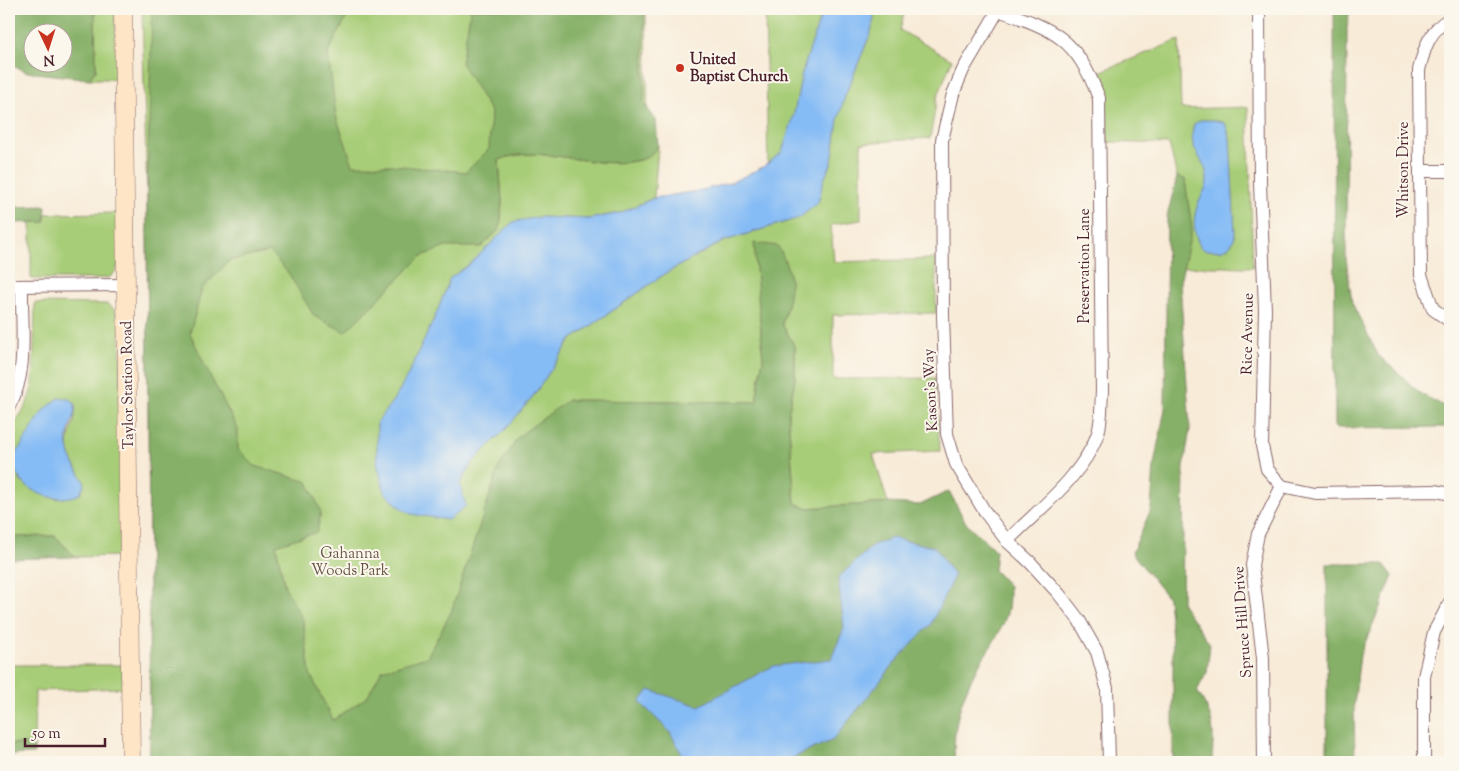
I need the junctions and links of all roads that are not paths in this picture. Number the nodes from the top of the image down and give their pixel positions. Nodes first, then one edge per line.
1 (122, 9) edge
2 (998, 9) edge
3 (1259, 9) edge
4 (1450, 19) edge
5 (1420, 171) junction
6 (1450, 171) edge
7 (15, 286) edge
8 (126, 286) junction
9 (1450, 321) edge
10 (9, 406) edge
11 (1282, 486) junction
12 (1450, 494) edge
13 (1007, 541) junction
14 (1450, 602) edge
15 (131, 762) edge
16 (1109, 762) edge
17 (1264, 762) edge
18 (1424, 762) edge

1 - 8 main road, Taylor Station Road
2 - 13 street, Kason's Way
2 - 13 street, Preservation Lane
3 - 11 street, Rice Avenue
4 - 5 street, Whitson Drive
5 - 6 street
5 - 9 street, Whitson Drive
7 - 8 street
7 - 10 street
8 - 15 main road, Taylor Station Road
11 - 12 street
11 - 17 street, Spruce Hill Drive
13 - 16 street, Kason's Way
14 - 18 street

